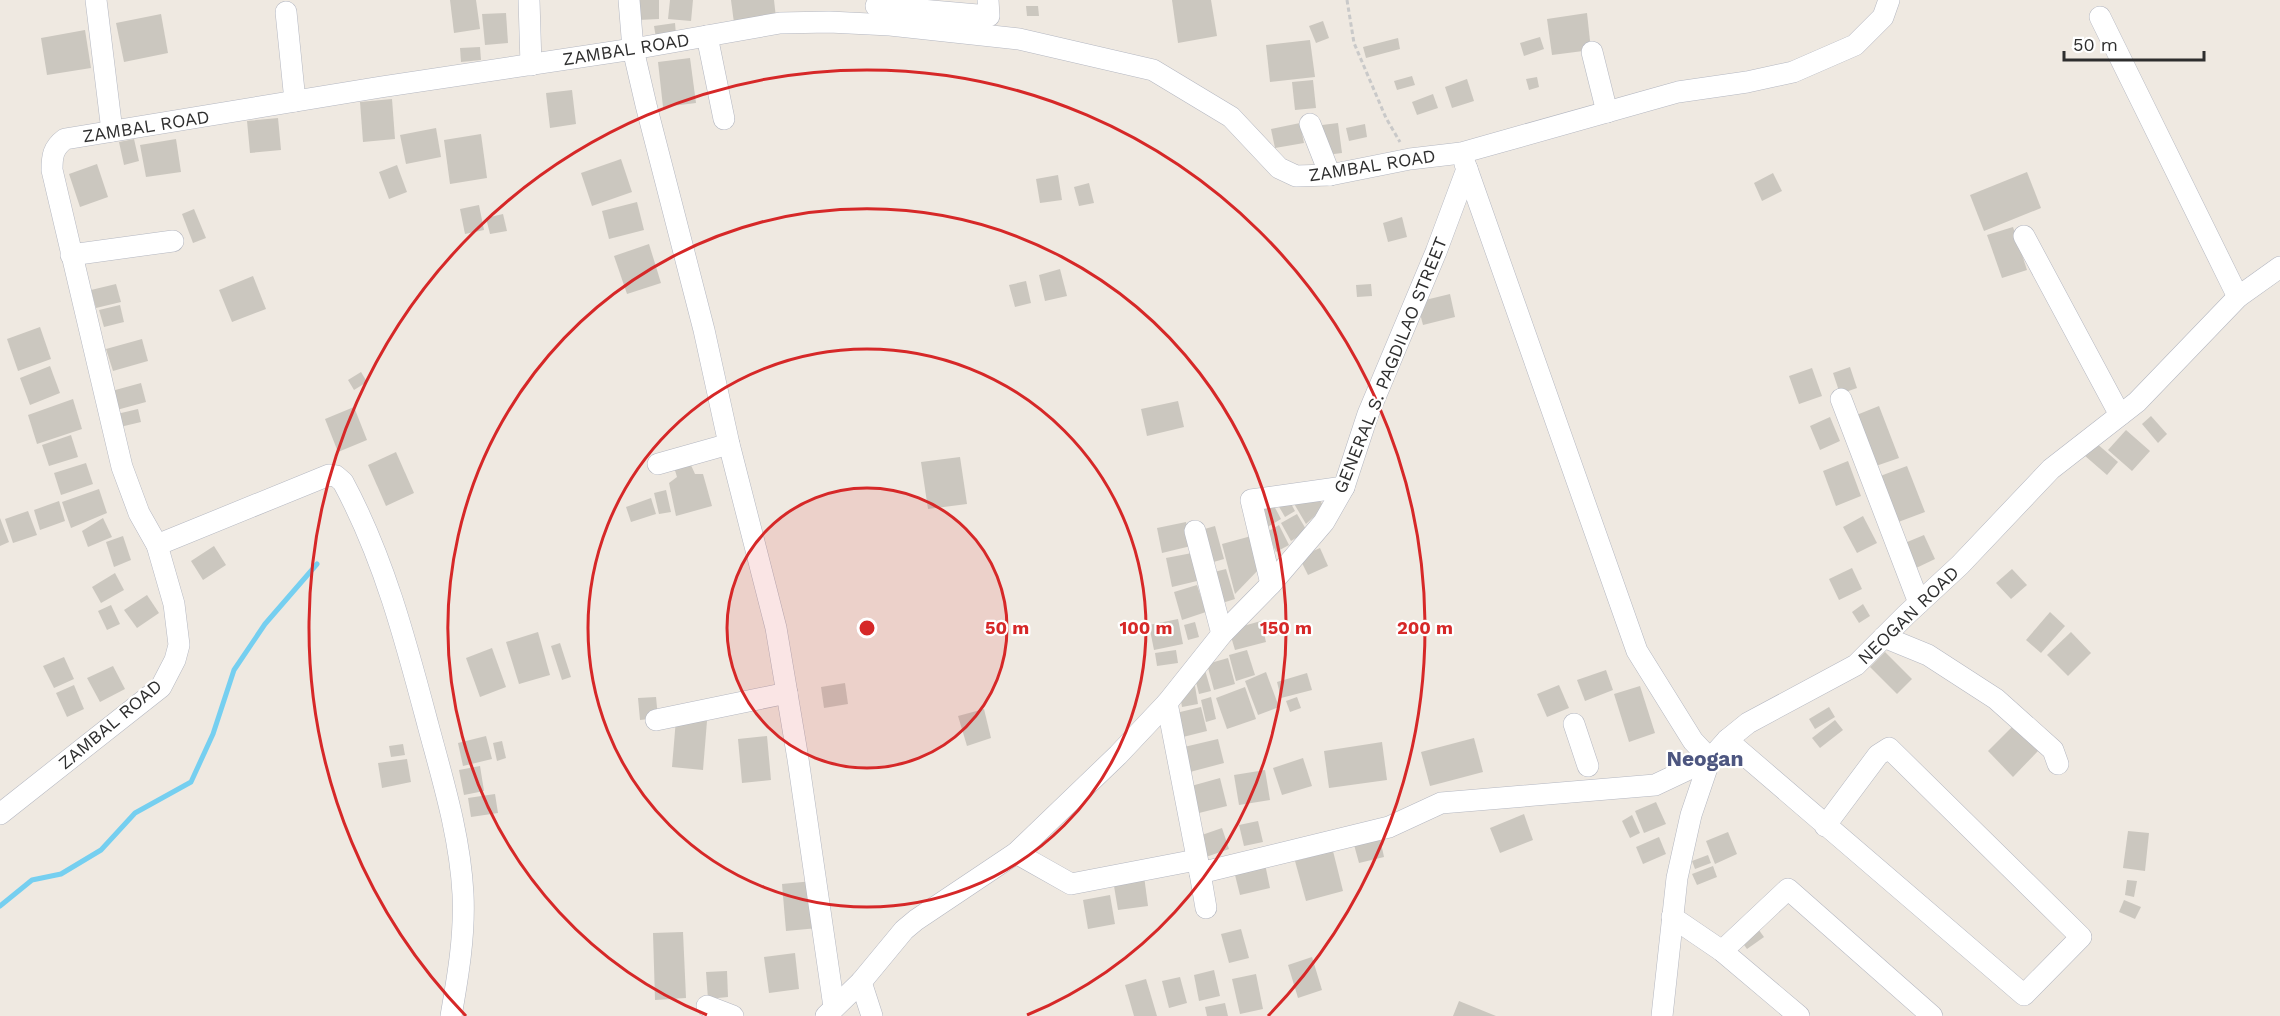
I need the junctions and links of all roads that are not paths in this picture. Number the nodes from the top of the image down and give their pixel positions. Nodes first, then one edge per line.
1 (96, 0) edge
2 (530, 0) edge
3 (629, 0) edge
4 (988, 0) edge
5 (1889, 0) edge
6 (876, 10) edge
7 (286, 12) dead end
8 (2100, 17) dead end
9 (707, 36) junction
10 (633, 49) junction
11 (1592, 52) dead end
12 (531, 64) junction
13 (295, 101) junction
14 (1607, 112) junction
15 (724, 119) dead end
16 (1310, 124) dead end
17 (112, 131) junction
18 (1464, 161) junction
19 (1330, 175) junction
20 (2024, 236) dead end
21 (173, 241) dead end
22 (71, 255) junction
23 (2280, 267) edge
24 (2238, 297) junction
25 (1841, 399) dead end
26 (2120, 415) junction
27 (729, 444) junction
28 (658, 464) dead end
29 (1344, 487) junction
30 (1195, 531) dead end
31 (157, 546) junction
32 (1271, 584) junction
33 (1919, 603) junction
34 (1222, 634) junction
35 (1884, 637) junction
36 (788, 693) junction
37 (1167, 703) junction
38 (656, 720) dead end
39 (1574, 724) dead end
40 (1727, 740) junction
41 (1710, 759) junction
42 (2058, 764) dead end
43 (1588, 766) dead end
44 (0, 814) edge
45 (1825, 826) junction
46 (1016, 853) junction
47 (1198, 867) junction
48 (1206, 908) dead end
49 (1672, 917) junction
50 (1722, 951) junction
51 (861, 982) junction
52 (707, 1006) dead end
53 (830, 1011) edge
54 (451, 1016) edge
55 (733, 1016) edge
56 (872, 1016) edge
57 (1662, 1016) edge
58 (1799, 1016) edge
59 (1932, 1016) edge

1 - 17 street
2 - 12 street
3 - 10 street
4 - 6 street
5 - 14 street, ZAMBAL ROAD
6 - 9 street, ZAMBAL ROAD
6 - 19 street, ZAMBAL ROAD
7 - 13 street
8 - 24 street
9 - 10 street, ZAMBAL ROAD
9 - 15 street
10 - 12 street, ZAMBAL ROAD
10 - 27 street
11 - 14 street
12 - 13 street, ZAMBAL ROAD
13 - 17 street, ZAMBAL ROAD
14 - 18 street, ZAMBAL ROAD
16 - 19 street
17 - 22 street, ZAMBAL ROAD
18 - 19 street, ZAMBAL ROAD
18 - 29 street, GENERAL S. PAGDILAO STREET
18 - 41 street
20 - 26 street
21 - 22 street
22 - 31 street, ZAMBAL ROAD
23 - 24 street, NEOGAN ROAD
24 - 26 street, NEOGAN ROAD
25 - 33 street
26 - 33 street, NEOGAN ROAD
27 - 28 street
27 - 36 street
29 - 32 street, GENERAL S. PAGDILAO STREET
29 - 32 street
30 - 34 street
31 - 44 street, ZAMBAL ROAD
31 - 54 street
32 - 34 street, GENERAL S. PAGDILAO STREET
33 - 35 street, NEOGAN ROAD
34 - 37 street, GENERAL S. PAGDILAO STREET
35 - 40 street, NEOGAN ROAD
35 - 42 street
36 - 38 street
36 - 53 street
37 - 46 street, GENERAL S. PAGDILAO STREET
37 - 47 street
39 - 43 street
40 - 41 street, NEOGAN ROAD
40 - 45 street
41 - 47 street
41 - 49 street, NEOGAN ROAD
45 - 45 street
46 - 47 street
46 - 51 street, GENERAL S. PAGDILAO STREET
47 - 48 street
49 - 50 street
49 - 57 street, NEOGAN ROAD
50 - 58 street
50 - 59 street
51 - 53 street, GENERAL S. PAGDILAO STREET
51 - 56 street
52 - 55 street

